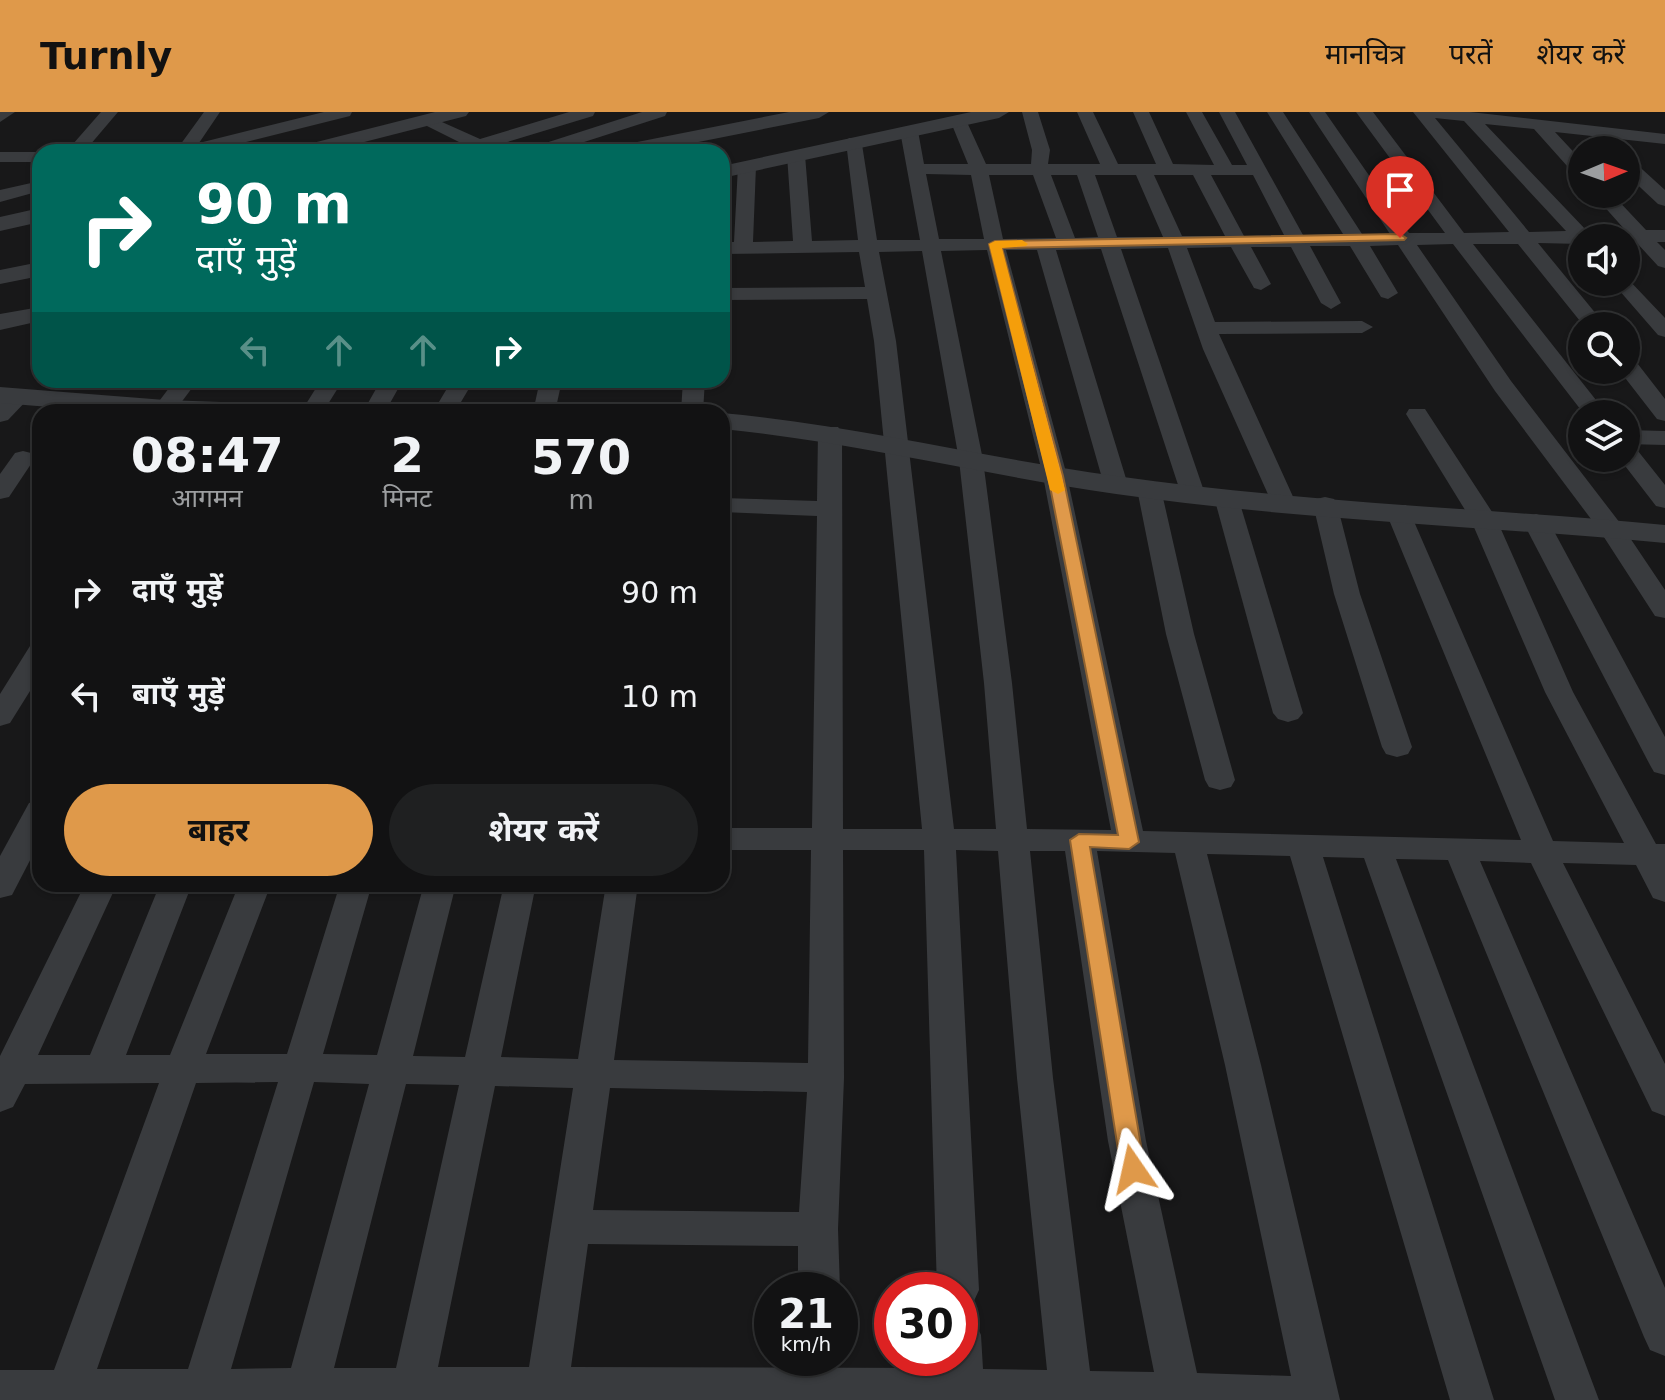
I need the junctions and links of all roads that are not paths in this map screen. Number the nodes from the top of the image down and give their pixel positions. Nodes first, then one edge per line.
1 (110, 112) edge
2 (212, 112) edge
3 (263, 112) edge
4 (344, 112) edge
5 (459, 112) edge
6 (587, 112) edge
7 (659, 112) edge
8 (819, 112) edge
9 (999, 112) edge
10 (1030, 112) edge
11 (1085, 112) edge
12 (1141, 112) edge
13 (1194, 112) edge
14 (1227, 112) edge
15 (1275, 112) edge
16 (1317, 112) edge
17 (1364, 112) edge
18 (1423, 112) edge
19 (1554, 112) edge
20 (792, 115) edge
21 (1458, 115) edge
22 (311, 117) edge
23 (1509, 117) edge
24 (958, 120) junction
25 (427, 122) junction
26 (1540, 126) junction
27 (1570, 129) junction
28 (909, 131) junction
29 (1590, 131) junction
30 (247, 136) junction
31 (1595, 136) edge
32 (1662, 141) edge
33 (855, 142) junction
34 (82, 144) edge
35 (190, 144) edge
36 (216, 144) edge
37 (334, 144) edge
38 (479, 144) edge
39 (499, 144) edge
40 (561, 144) edge
41 (655, 144) edge
42 (796, 155) junction
43 (0, 157) edge
44 (32, 157) edge
45 (1568, 157) edge
46 (747, 166) junction
47 (1039, 167) junction
48 (979, 168) junction
49 (1084, 168) junction
50 (1111, 168) junction
51 (1142, 168) junction
52 (1166, 168) junction
53 (1198, 168) junction
54 (1225, 168) junction
55 (918, 169) junction
56 (730, 170) edge
57 (1256, 170) junction
58 (1640, 177) edge
59 (0, 179) edge
60 (32, 179) edge
61 (32, 188) edge
62 (0, 196) edge
63 (1665, 200) edge
64 (1615, 208) edge
65 (32, 217) edge
66 (0, 224) edge
67 (1569, 224) edge
68 (1630, 224) edge
69 (1640, 235) joint
70 (1665, 236) edge
71 (1458, 237) junction
72 (1522, 237) junction
73 (1568, 237) edge
74 (1400, 238) junction
75 (1296, 239) junction
76 (1356, 239) junction
77 (1237, 241) junction
78 (1175, 242) junction
79 (1056, 243) junction
80 (1109, 243) junction
81 (995, 244) junction
82 (932, 245) junction
83 (868, 246) junction
84 (743, 247) junction
85 (803, 247) junction
86 (730, 248) edge
87 (1665, 262) edge
88 (32, 271) edge
89 (0, 277) edge
90 (1261, 284) dead end
91 (878, 293) junction
92 (1388, 293) dead end
93 (730, 294) edge
94 (1634, 296) edge
95 (1331, 303) dead end
96 (1584, 312) edge
97 (32, 316) edge
98 (0, 322) edge
99 (1362, 327) dead end
100 (1206, 328) junction
101 (1665, 331) edge
102 (1640, 382) edge
103 (181, 388) edge
104 (1585, 400) edge
105 (6, 402) edge
106 (59, 404) edge
107 (168, 404) edge
108 (1417, 414) dead end
109 (1665, 414) edge
110 (730, 422) edge
111 (830, 432) junction
112 (1640, 437) edge
113 (1665, 438) edge
114 (894, 443) junction
115 (21, 458) edge
116 (971, 460) junction
117 (1640, 469) edge
118 (1055, 476) junction
119 (1116, 485) junction
120 (1149, 489) junction
121 (0, 492) edge
122 (1193, 494) junction
123 (1226, 497) junction
124 (1283, 501) junction
125 (1665, 501) edge
126 (1325, 504) junction
127 (730, 505) edge
128 (828, 509) junction
129 (1397, 510) junction
130 (1483, 518) junction
131 (1536, 522) junction
132 (1611, 528) junction
133 (1665, 534) edge
134 (1665, 610) edge
135 (32, 665) edge
136 (1288, 713) dead end
137 (0, 717) edge
138 (1397, 747) dead end
139 (1665, 765) edge
140 (1220, 780) dead end
141 (32, 825) edge
142 (826, 838) junction
143 (939, 838) junction
144 (730, 839) edge
145 (1011, 839) junction
146 (1079, 840) junction
147 (1129, 842) junction
148 (1188, 843) junction
149 (1303, 845) junction
150 (1376, 847) junction
151 (1459, 849) junction
152 (1541, 851) junction
153 (1655, 855) edge
154 (0, 887) edge
155 (1665, 890) edge
156 (97, 892) edge
157 (173, 892) edge
158 (252, 892) edge
159 (354, 892) edge
160 (438, 892) edge
161 (518, 892) edge
162 (621, 892) edge
163 (302, 1068) junction
164 (182, 1070) junction
165 (391, 1070) junction
166 (479, 1070) junction
167 (102, 1071) junction
168 (595, 1075) junction
169 (826, 1078) junction
170 (4, 1079) edge
171 (1665, 1101) edge
172 (571, 1227) junction
173 (818, 1229) junction
174 (819, 1272) edge
175 (957, 1272) edge
176 (1651, 1273) edge
177 (1665, 1337) edge
178 (820, 1381) edge
179 (0, 1390) edge
180 (546, 1393) edge
181 (663, 1393) edge
182 (202, 1394) edge
183 (305, 1394) edge
184 (412, 1394) edge
185 (1060, 1394) edge
186 (66, 1395) edge
187 (963, 1395) edge
188 (1180, 1396) edge
189 (1318, 1400) edge
190 (1472, 1400) edge
191 (1577, 1400) edge

1 - 34 street
2 - 35 street
3 - 30 street
4 - 22 street
5 - 25 street
6 - 39 street
7 - 40 street
8 - 20 street
9 - 24 street
10 - 47 street
11 - 50 street
12 - 52 street
13 - 54 street
14 - 57 street
15 - 76 street
16 - 74 street
17 - 71 street
18 - 21 street
18 - 72 street
19 - 27 street
20 - 41 street
21 - 23 street
21 - 67 street
22 - 30 street
23 - 26 street
24 - 28 street
24 - 48 street
25 - 37 street
25 - 38 street
26 - 27 street
26 - 45 street
27 - 29 street
28 - 33 street
28 - 55 street
29 - 31 street
29 - 32 street
30 - 36 street
33 - 42 street
33 - 83 street
42 - 46 street
42 - 85 street
43 - 44 street
46 - 56 street
46 - 84 street
47 - 48 street
47 - 49 street
47 - 79 street
48 - 55 street
48 - 81 street
49 - 50 street
49 - 80 street
50 - 51 street
51 - 52 street
51 - 78 street
52 - 53 street
53 - 54 street
53 - 77 street
54 - 57 street
55 - 82 street
57 - 75 street
58 - 63 street
59 - 60 street
61 - 62 street
64 - 68 street
65 - 66 street
69 - 70 street
69 - 87 street
71 - 72 street
71 - 74 street
71 - 104 street
72 - 73 street
72 - 96 street
74 - 76 street
74 - 132 street
75 - 76 street
75 - 77 street
75 - 95 street
76 - 92 street
77 - 78 street
77 - 90 street
78 - 80 street
78 - 100 street
79 - 80 street
79 - 81 street
79 - 119 street
80 - 122 street
81 - 82 street
81 - 118 street
82 - 83 street
82 - 116 street
83 - 85 street
83 - 91 street
84 - 85 street
84 - 86 street
88 - 89 street
91 - 93 street
91 - 114 street
94 - 101 street
97 - 98 street
99 - 100 street
100 - 124 street
102 - 109 street
103 - 107 street
105 - 106 street
108 - 130 street
110 - 111 street
111 - 114 street
111 - 128 street
112 - 113 street
114 - 116 street
114 - 143 street
115 - 121 street
116 - 118 street
116 - 145 street
117 - 125 street
118 - 119 street
118 - 147 street
119 - 120 street
120 - 122 street
120 - 140 street
122 - 123 street
123 - 124 street
123 - 136 street
124 - 126 street
126 - 129 street
126 - 138 street
127 - 128 street
128 - 142 street
129 - 130 street
129 - 152 street
130 - 131 street
130 - 153 street
131 - 132 street
131 - 139 street
132 - 133 street
132 - 134 street
135 - 137 street
141 - 154 street
142 - 143 street
142 - 144 street
142 - 169 street
143 - 145 street
143 - 175 street
145 - 146 street
145 - 185 street
146 - 147 street
146 - 188 street
147 - 148 street
148 - 149 street
148 - 189 street
149 - 150 street
149 - 190 street
150 - 151 street
150 - 191 street
151 - 152 street
151 - 176 street
152 - 153 street
152 - 171 street
153 - 155 street
156 - 170 street
157 - 167 street
158 - 164 street
159 - 163 street
160 - 165 street
161 - 166 street
162 - 168 street
163 - 164 street
163 - 165 street
163 - 182 street
164 - 167 street
164 - 186 street
165 - 166 street
165 - 183 street
166 - 168 street
166 - 184 street
167 - 170 street
168 - 169 street
168 - 172 street
169 - 173 street
172 - 173 street
172 - 180 street
173 - 174 street
176 - 177 street
178 - 181 street
178 - 187 street
179 - 186 street
180 - 181 street
180 - 184 street
182 - 183 street
182 - 186 street
183 - 184 street
185 - 187 street
185 - 188 street
188 - 189 street

